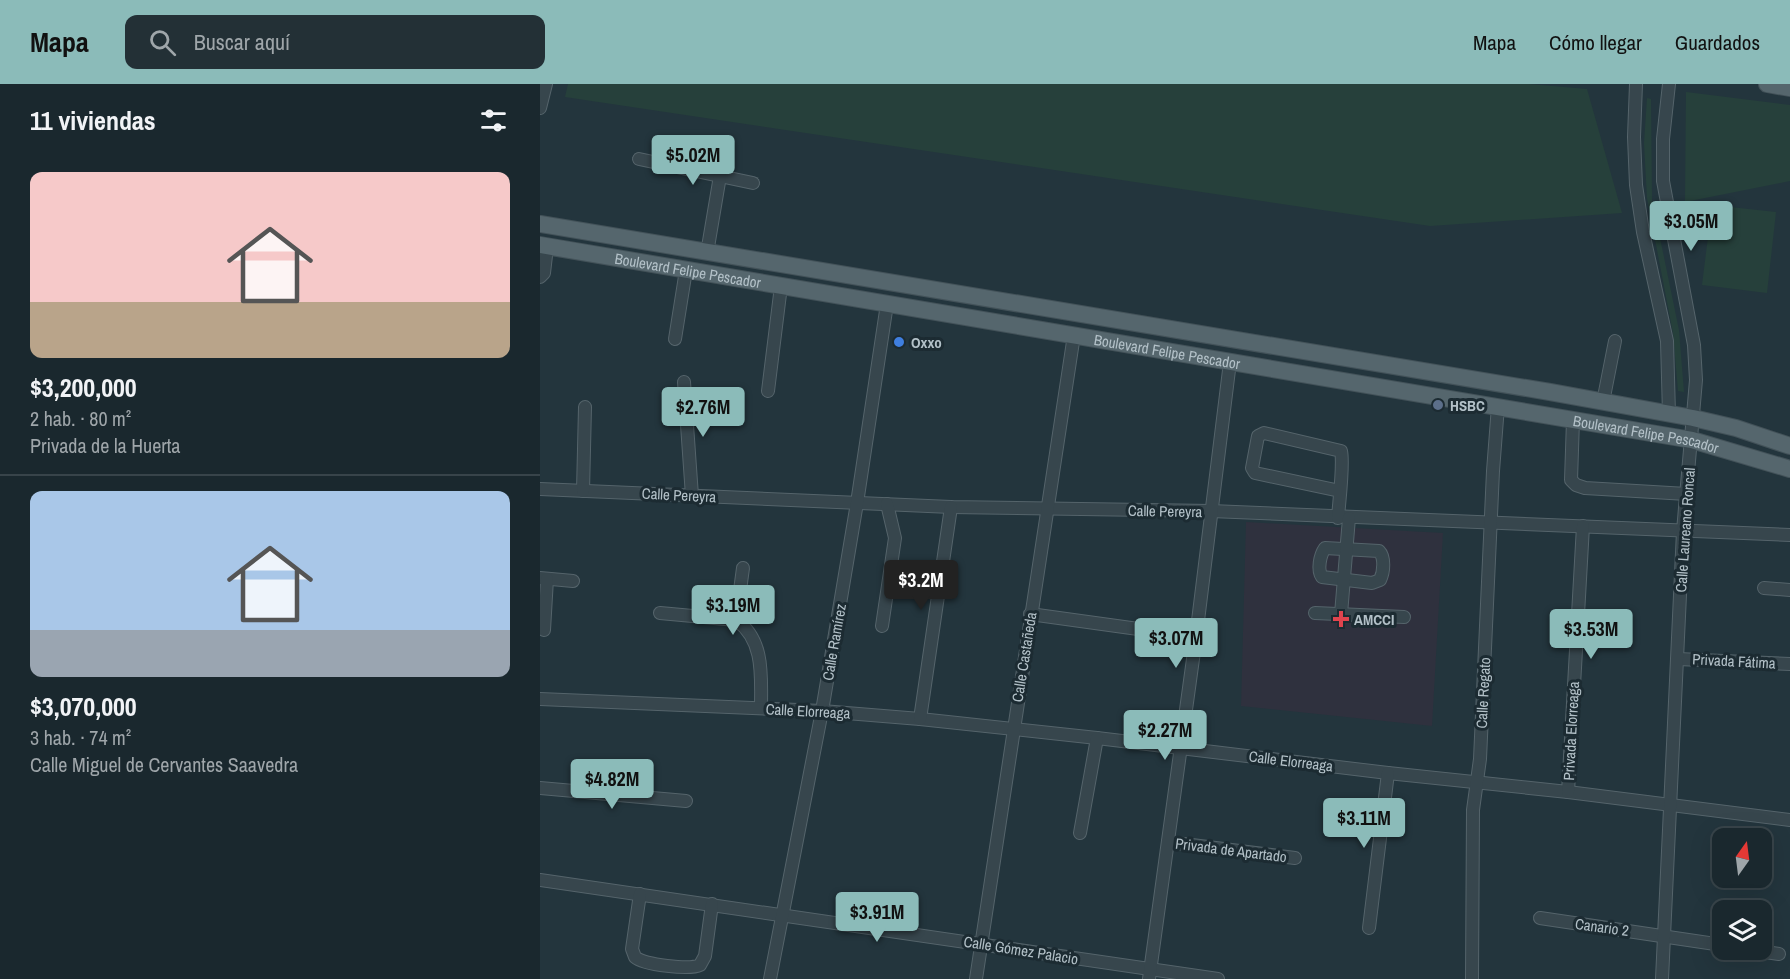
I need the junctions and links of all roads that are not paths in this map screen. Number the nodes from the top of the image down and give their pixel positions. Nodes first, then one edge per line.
1 (546, 84) edge
2 (1636, 84) edge
3 (1669, 84) edge
4 (1767, 84) edge
5 (1790, 88) edge
6 (540, 108) edge
7 (639, 159) dead end
8 (720, 176) junction
9 (753, 183) dead end
10 (540, 224) edge
11 (544, 246) edge
12 (707, 252) junction
13 (686, 270) junction
14 (540, 277) edge
15 (904, 284) junction
16 (781, 286) junction
17 (887, 304) junction
18 (1074, 335) junction
19 (675, 339) dead end
20 (1616, 341) dead end
21 (1230, 362) junction
22 (684, 382) dead end
23 (768, 391) dead end
24 (1603, 402) junction
25 (1498, 406) junction
26 (585, 407) dead end
27 (1669, 414) junction
28 (1693, 418) junction
29 (1573, 420) junction
30 (1692, 440) junction
31 (1790, 446) edge
32 (1790, 469) edge
33 (540, 489) edge
34 (583, 490) junction
35 (1340, 491) junction
36 (1687, 494) junction
37 (693, 496) junction
38 (857, 503) junction
39 (887, 504) junction
40 (951, 507) junction
41 (1046, 509) junction
42 (1211, 511) junction
43 (1344, 518) junction
44 (1490, 522) junction
45 (1583, 526) junction
46 (1683, 531) junction
47 (1790, 535) edge
48 (1346, 548) junction
49 (743, 568) dead end
50 (543, 579) edge
51 (1344, 580) junction
52 (573, 581) dead end
53 (1764, 588) dead end
54 (1790, 590) edge
55 (660, 613) dead end
56 (1315, 613) dead end
57 (1030, 614) junction
58 (1341, 614) junction
59 (1404, 617) dead end
60 (736, 620) junction
61 (882, 626) dead end
62 (544, 630) dead end
63 (1196, 637) junction
64 (1678, 659) junction
65 (1790, 664) edge
66 (540, 699) edge
67 (761, 708) junction
68 (822, 711) junction
69 (920, 719) junction
70 (1013, 729) junction
71 (1097, 738) junction
72 (1181, 748) junction
73 (1388, 773) junction
74 (1478, 782) junction
75 (540, 788) edge
76 (1568, 792) junction
77 (686, 801) dead end
78 (1670, 806) junction
79 (1790, 820) edge
80 (1080, 833) dead end
81 (1168, 842) junction
82 (1295, 858) dead end
83 (540, 880) edge
84 (640, 894) junction
85 (712, 904) junction
86 (783, 914) junction
87 (1540, 918) dead end
88 (1369, 928) dead end
89 (1665, 936) junction
90 (1712, 943) edge
91 (982, 944) junction
92 (1772, 953) edge
93 (1779, 954) dead end
94 (1149, 974) edge
95 (770, 979) edge
96 (976, 979) edge
97 (1218, 979) edge
98 (1472, 979) edge
99 (1662, 979) edge

1 - 6 street
2 - 27 street
3 - 28 street, Calle Laureano Roncal
4 - 5 main road
7 - 8 street
8 - 9 street
8 - 12 street
10 - 12 main road, Boulevard Felipe Pescador
11 - 13 main road, Boulevard Felipe Pescador
11 - 14 street
12 - 15 main road, Boulevard Felipe Pescador
13 - 16 main road, Boulevard Felipe Pescador
13 - 19 street
15 - 17 main road
15 - 24 main road, Boulevard Felipe Pescador
16 - 17 main road, Boulevard Felipe Pescador
16 - 23 street
17 - 18 main road, Boulevard Felipe Pescador
17 - 38 street, Calle Ramírez
18 - 21 main road, Boulevard Felipe Pescador
18 - 41 street, Calle Castañeda
20 - 24 street
21 - 25 main road, Boulevard Felipe Pescador
21 - 42 street
22 - 37 street
24 - 27 main road, Boulevard Felipe Pescador
25 - 29 main road, Boulevard Felipe Pescador
25 - 44 street, Calle Regato
26 - 34 street
27 - 28 main road, Boulevard Felipe Pescador
28 - 30 street, Calle Laureano Roncal
28 - 31 main road, Boulevard Felipe Pescador
29 - 30 main road, Boulevard Felipe Pescador
29 - 36 street
30 - 32 main road, Boulevard Felipe Pescador
30 - 36 street, Calle Laureano Roncal
33 - 34 street, Calle Pereyra
34 - 37 street, Calle Pereyra
35 - 35 street
35 - 43 street
36 - 46 street, Calle Laureano Roncal
37 - 38 street, Calle Pereyra
38 - 39 street, Calle Pereyra
38 - 68 street, Calle Ramírez
39 - 40 street, Calle Pereyra
39 - 61 street
40 - 41 street, Calle Pereyra
40 - 69 street
41 - 42 street, Calle Pereyra
41 - 57 street, Calle Castañeda
42 - 43 street, Calle Pereyra
42 - 63 street
43 - 44 street, Calle Pereyra
43 - 48 street
44 - 45 street, Calle Pereyra
44 - 74 street, Calle Regato
45 - 46 street, Calle Pereyra
45 - 76 street, Privada Elorreaga
46 - 47 street, Calle Pereyra
46 - 64 street, Calle Laureano Roncal
48 - 51 street
48 - 51 street
48 - 51 street
49 - 60 street
50 - 52 street
50 - 62 street
51 - 58 street
53 - 54 street
55 - 60 street
56 - 58 street
57 - 63 street
57 - 70 street, Calle Castañeda
58 - 59 street
60 - 67 street
63 - 72 street
64 - 65 street, Privada Fátima
64 - 78 street, Calle Laureano Roncal
66 - 67 street, Calle Elorreaga
67 - 68 street, Calle Elorreaga
68 - 69 street, Calle Elorreaga
68 - 86 street, Calle Ramírez
69 - 70 street, Calle Elorreaga
70 - 71 street, Calle Elorreaga
70 - 91 street, Calle Castañeda
71 - 72 street, Calle Elorreaga
71 - 80 street
72 - 73 street, Calle Elorreaga
72 - 81 street
73 - 74 street, Calle Elorreaga
73 - 88 street
74 - 76 street, Calle Elorreaga
74 - 98 street, Calle Regato
75 - 77 street
76 - 78 street, Calle Elorreaga
78 - 79 street, Calle Elorreaga
78 - 89 street, Calle Laureano Roncal
81 - 82 street, Privada de Apartado
81 - 94 street
83 - 84 street, Calle Gómez Palacio
84 - 85 street, Calle Gómez Palacio
84 - 85 street
85 - 86 street, Calle Gómez Palacio
86 - 91 street, Calle Gómez Palacio
86 - 95 street, Calle Ramírez
87 - 89 street, Canario 2
89 - 90 street, Canario 2
89 - 99 street, Calle Laureano Roncal
91 - 94 street, Calle Gómez Palacio
91 - 96 street, Calle Castañeda
92 - 93 street
94 - 97 street, Calle Gómez Palacio

